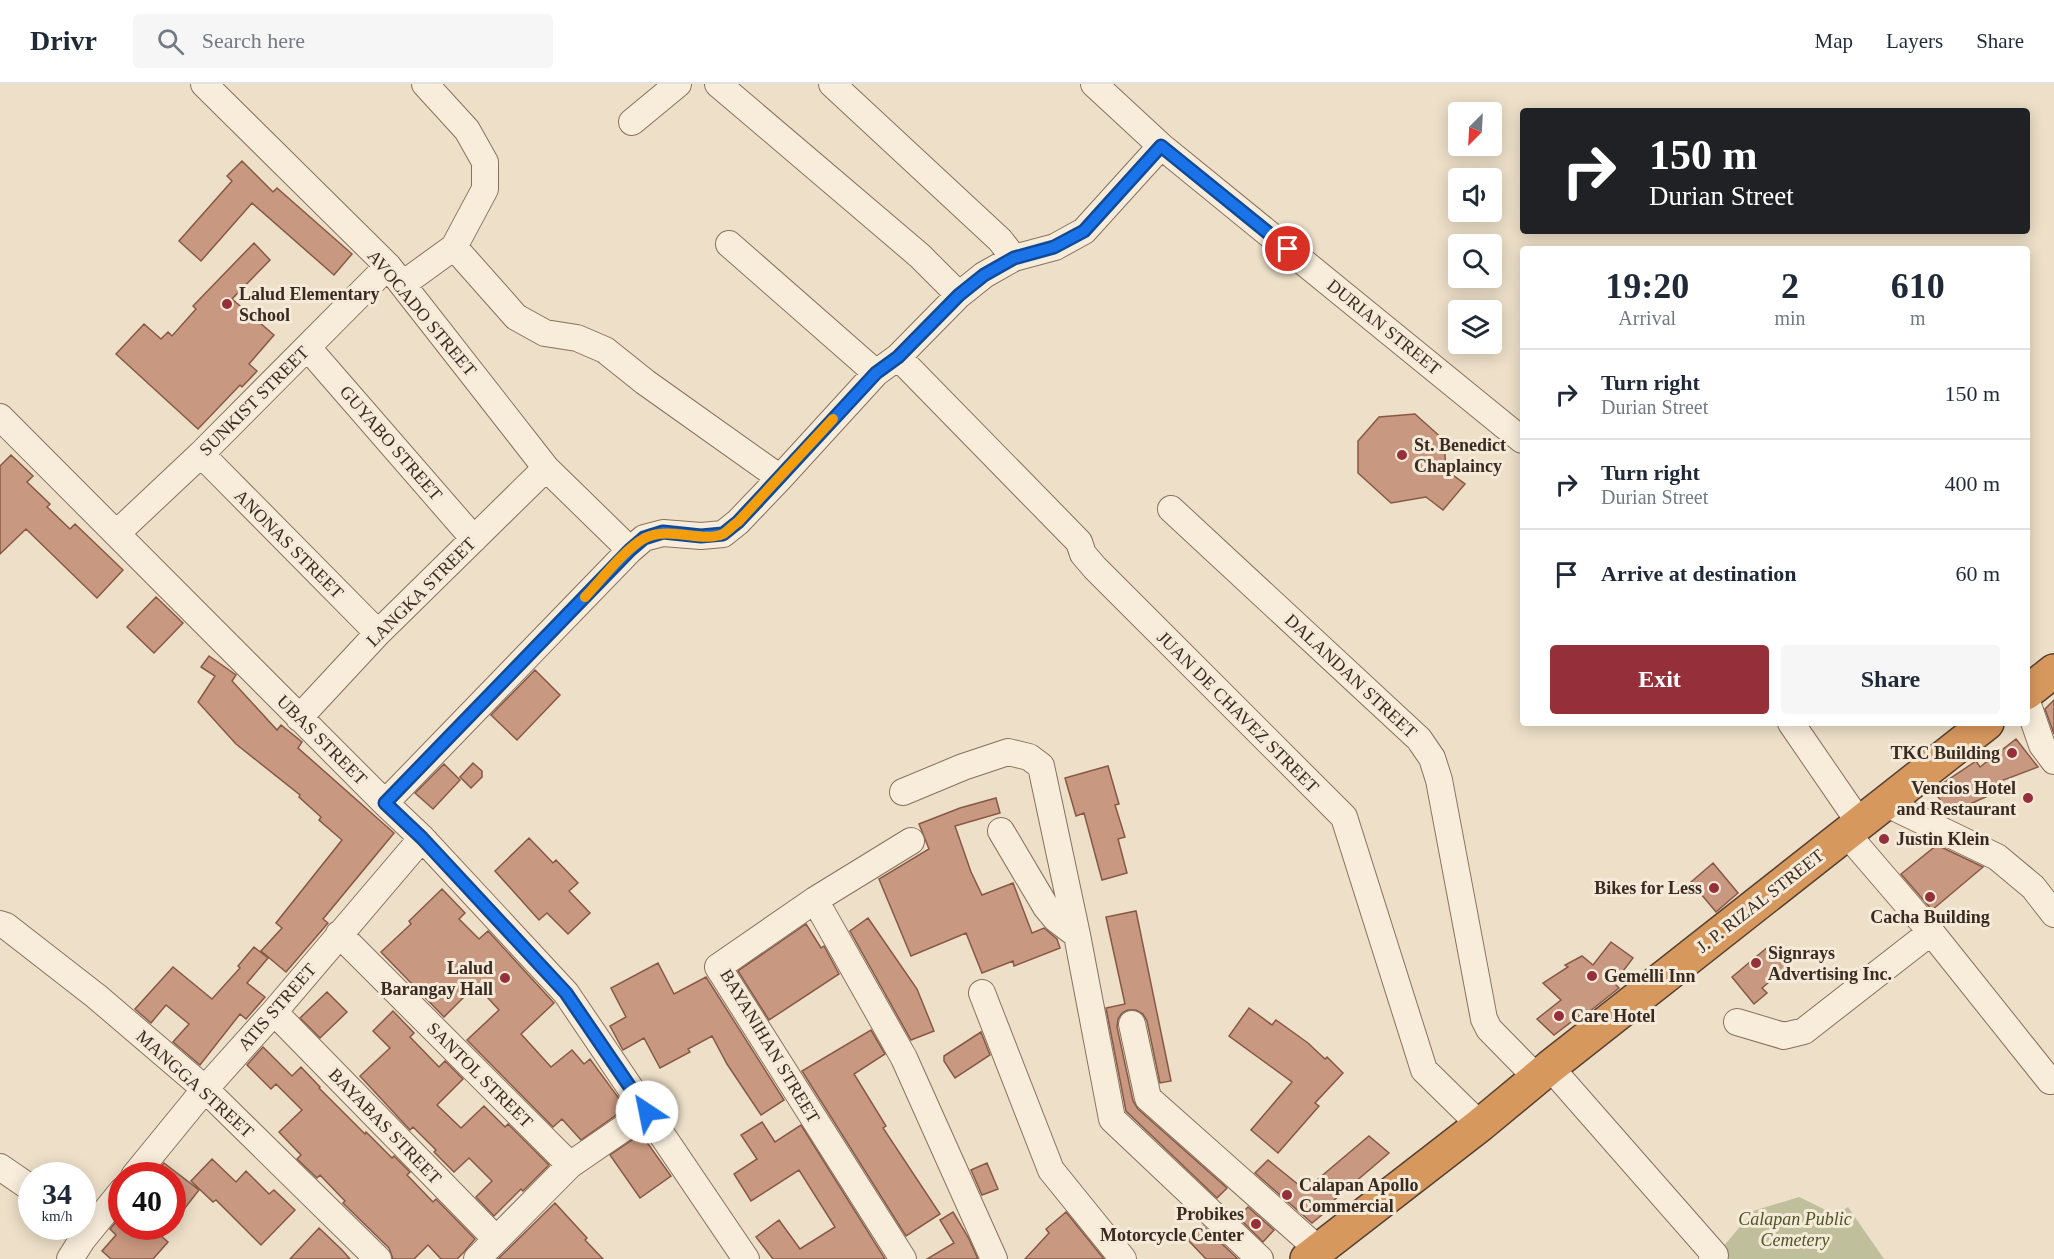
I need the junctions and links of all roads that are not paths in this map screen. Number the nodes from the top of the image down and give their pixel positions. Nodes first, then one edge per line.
1 (204, 84) edge
2 (425, 84) edge
3 (678, 84) edge
4 (718, 84) edge
5 (832, 84) edge
6 (1094, 84) edge
7 (632, 122) dead end
8 (1161, 146) junction
9 (729, 244) dead end
10 (454, 247) junction
11 (1014, 258) junction
12 (395, 275) junction
13 (959, 295) junction
14 (308, 348) junction
15 (898, 357) junction
16 (876, 373) junction
17 (0, 417) edge
18 (1520, 438) edge
19 (201, 454) junction
20 (546, 468) junction
21 (780, 478) junction
22 (1171, 509) dead end
23 (117, 533) junction
24 (474, 539) junction
25 (630, 550) junction
26 (378, 633) junction
27 (2054, 671) edge
28 (2030, 690) edge
29 (2030, 710) edge
30 (299, 718) junction
31 (1793, 726) edge
32 (1983, 726) edge
33 (2054, 761) edge
34 (903, 792) dead end
35 (385, 803) junction
36 (1863, 820) junction
37 (1002, 831) dead end
38 (422, 838) junction
39 (911, 841) dead end
40 (815, 900) junction
41 (2054, 914) edge
42 (0, 924) edge
43 (1931, 932) junction
44 (339, 934) junction
45 (1077, 935) junction
46 (982, 993) dead end
47 (274, 1012) junction
48 (1737, 1022) dead end
49 (1132, 1024) dead end
50 (1544, 1073) junction
51 (2050, 1081) dead end
52 (205, 1089) junction
53 (647, 1112) junction
54 (1480, 1125) junction
55 (145, 1162) edge
56 (570, 1165) junction
57 (0, 1167) edge
58 (18, 1179) edge
59 (108, 1205) edge
60 (96, 1217) edge
61 (496, 1239) junction
62 (80, 1240) edge
63 (1313, 1254) edge
64 (1716, 1258) edge
65 (70, 1259) edge
66 (378, 1259) edge
67 (477, 1259) edge
68 (746, 1259) edge
69 (903, 1259) edge
70 (994, 1259) edge
71 (1123, 1259) edge
72 (1260, 1259) edge

1 - 12 street, AVOCADO STREET
2 - 10 street
3 - 7 street
4 - 13 street
5 - 11 street
6 - 8 street, DURIAN STREET
8 - 11 street
8 - 18 street, DURIAN STREET
9 - 16 street
10 - 12 street, SUNKIST STREET
10 - 21 street
11 - 13 street
12 - 14 street, SUNKIST STREET
12 - 20 street, AVOCADO STREET
13 - 15 street
14 - 19 street, SUNKIST STREET
14 - 24 street, GUYABO STREET
15 - 16 street
15 - 54 street, JUAN DE CHAVEZ STREET
16 - 21 street
17 - 23 street, UBAS STREET
19 - 23 street, SUNKIST STREET
19 - 26 street, ANONAS STREET
20 - 24 street, LANGKA STREET
20 - 25 street, AVOCADO STREET
21 - 25 street
22 - 50 street, DALANDAN STREET
23 - 30 street, UBAS STREET
24 - 26 street, LANGKA STREET
25 - 35 street
26 - 30 street, LANGKA STREET
27 - 28 highway
29 - 33 street
30 - 35 street, UBAS STREET
31 - 36 street
32 - 36 highway, J. P. RIZAL STREET
34 - 45 street
35 - 38 street, UBAS STREET
36 - 41 street
36 - 43 street
36 - 50 highway, J. P. RIZAL STREET
37 - 45 street
38 - 44 street, ATIS STREET
38 - 53 street, UBAS STREET
39 - 40 street, BAYANIHAN STREET
40 - 69 street, BAYANIHAN STREET
40 - 70 street
42 - 52 street, MANGGA STREET
43 - 48 street
43 - 51 street
44 - 47 street, ATIS STREET
44 - 56 street, SANTOL STREET
45 - 72 street
46 - 71 street
47 - 52 street, ATIS STREET
47 - 61 street, BAYABAS STREET
49 - 63 street
50 - 54 highway, J. P. RIZAL STREET
50 - 64 street, DALANDAN STREET
52 - 55 street, ATIS STREET
52 - 66 street, MANGGA STREET
53 - 56 street
53 - 68 street, UBAS STREET
54 - 63 highway, J. P. RIZAL STREET
56 - 61 street
57 - 58 street
59 - 60 street
61 - 67 street
62 - 65 street

